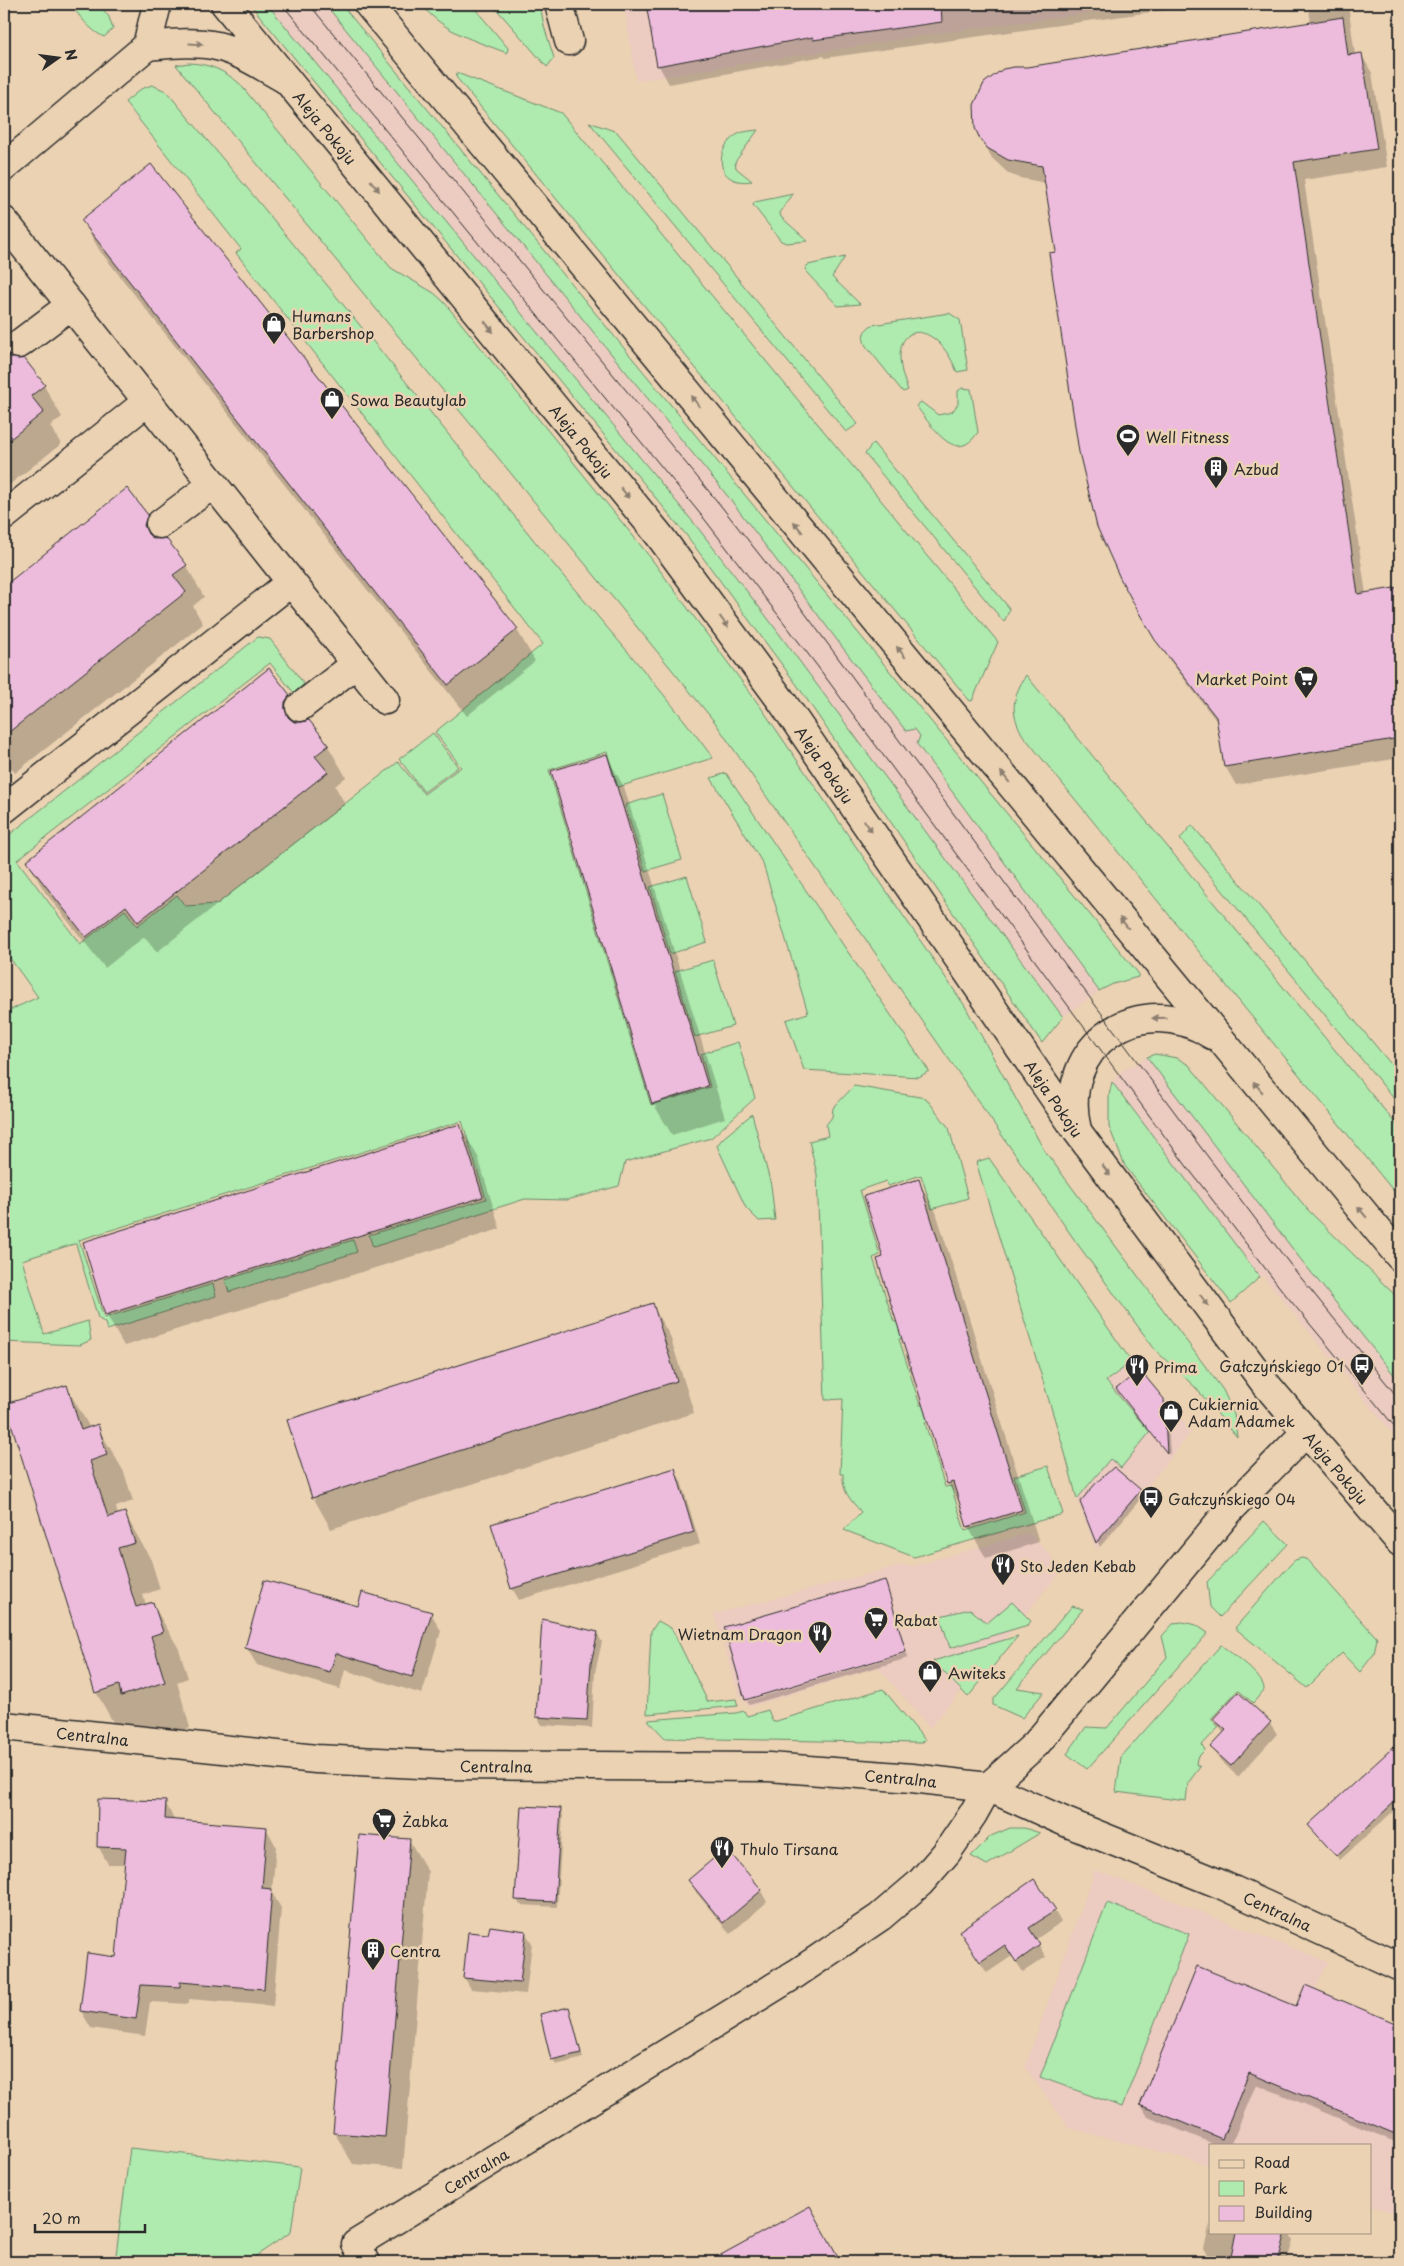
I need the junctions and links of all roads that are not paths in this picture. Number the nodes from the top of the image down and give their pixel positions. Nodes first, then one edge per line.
1 (157, 4) edge
2 (225, 4) edge
3 (368, 4) edge
4 (558, 4) edge
5 (569, 41) dead end
6 (147, 46) junction
7 (288, 81) junction
8 (4, 167) edge
9 (4, 221) edge
10 (71, 305) junction
11 (19, 344) dead end
12 (148, 402) junction
13 (213, 484) junction
14 (4, 516) edge
15 (160, 524) dead end
16 (291, 582) junction
17 (356, 664) junction
18 (385, 700) dead end
19 (300, 707) dead end
20 (4, 808) edge
21 (1220, 1040) junction
22 (1077, 1131) junction
23 (1400, 1257) edge
24 (1306, 1432) junction
25 (1400, 1542) edge
26 (4, 1726) edge
27 (988, 1787) junction
28 (1400, 1967) edge
29 (366, 2262) edge

1 - 6 street
2 - 7 street, Aleja Pokoju
21 -> 3 street
4 - 5 street
6 -> 7 street
6 - 8 street
7 -> 22 street, Aleja Pokoju
9 - 10 street
10 - 11 street
10 - 12 street
12 - 13 street
12 - 14 street
13 - 15 street
13 - 16 street
16 - 17 street
16 - 20 street
17 - 18 street
17 - 19 street
21 -> 22 street
23 -> 21 street
22 -> 24 street, Aleja Pokoju
24 - 25 street, Aleja Pokoju
24 - 27 street, Centralna
26 - 27 street, Centralna
27 - 28 street, Centralna
27 - 29 street, Centralna

